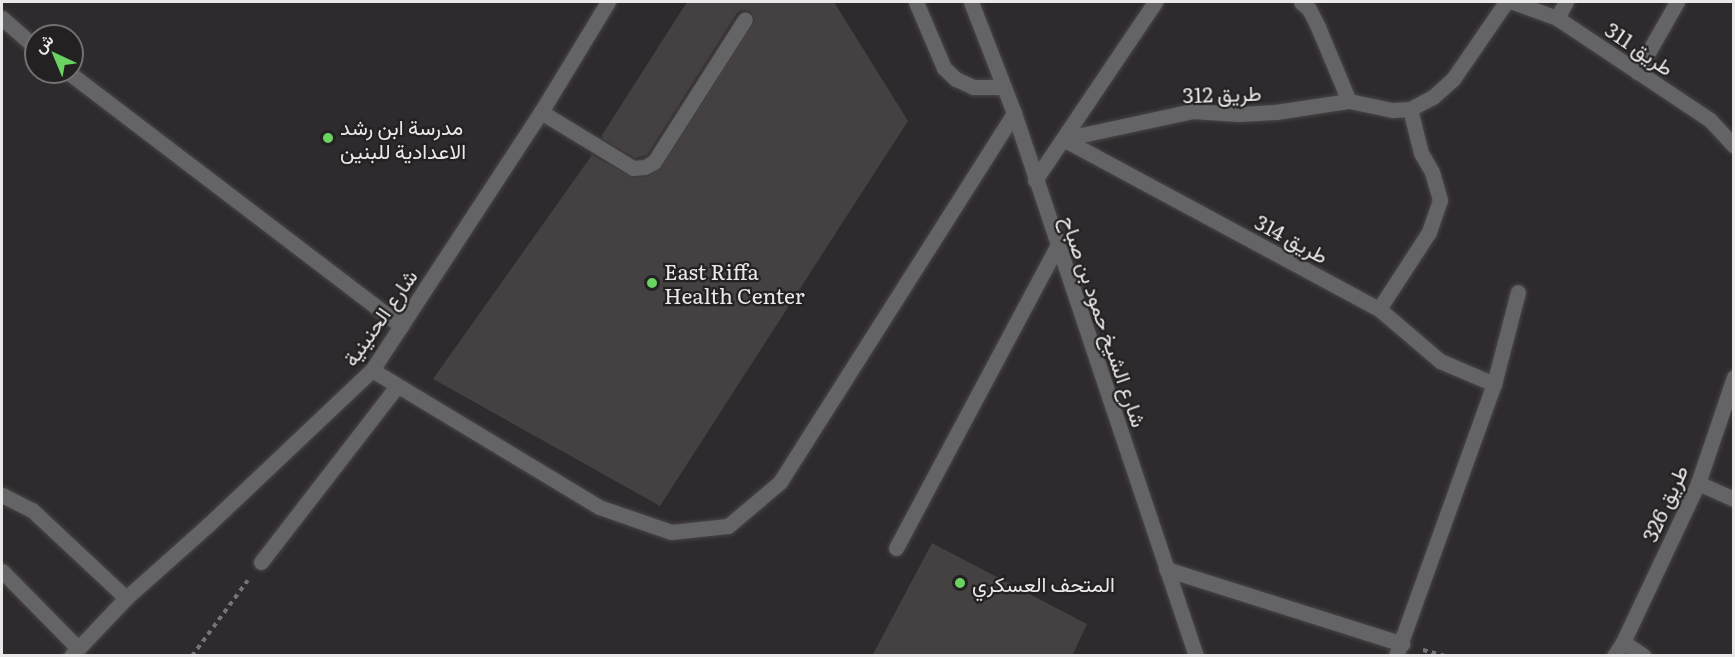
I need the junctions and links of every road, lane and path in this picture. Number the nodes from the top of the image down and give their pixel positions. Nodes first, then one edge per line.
1 (608, 2) edge
2 (916, 2) edge
3 (970, 2) edge
4 (1155, 2) edge
5 (1301, 2) edge
6 (1506, 2) edge
7 (1513, 2) edge
8 (1566, 2) edge
9 (1677, 2) edge
10 (2, 18) edge
11 (1557, 18) junction
12 (745, 19) dead end
13 (24, 38) edge
14 (1638, 72) junction
15 (84, 84) edge
16 (1004, 87) junction
17 (1349, 101) junction
18 (1410, 109) junction
19 (541, 111) junction
20 (1014, 113) junction
21 (1063, 139) junction
22 (1734, 146) edge
23 (1035, 180) junction
24 (1057, 246) junction
25 (1518, 292) dead end
26 (1379, 309) junction
27 (401, 326) junction
28 (372, 370) junction
29 (1734, 377) edge
30 (1494, 384) junction
31 (398, 386) junction
32 (1698, 483) junction
33 (2, 495) edge
34 (1734, 499) edge
35 (896, 548) dead end
36 (261, 562) dead end
37 (1166, 569) junction
38 (2, 571) edge
39 (243, 588) dead end
40 (126, 598) junction
41 (1623, 642) junction
42 (1399, 650) edge
43 (75, 652) edge
44 (192, 656) edge
45 (1196, 656) edge
46 (1614, 656) edge
47 (1644, 656) edge

1 - 19 street, شارع الحنينية
2 - 16 street
3 - 16 street, شارع الشيخ حمود بن صباح
4 - 21 street
5 - 17 street
6 - 18 street
7 - 11 street, طريق 311
8 - 11 street
9 - 14 street
10 - 13 street
11 - 14 street, طريق 311
12 - 19 street
14 - 22 street, طريق 311
15 - 27 street
16 - 20 street, شارع الشيخ حمود بن صباح
17 - 18 street, طريق 312
17 - 21 street, طريق 312
18 - 26 street
19 - 27 street, شارع الحنينية
20 - 23 street, شارع الشيخ حمود بن صباح
20 - 31 street
21 - 23 street
21 - 26 street, طريق 314
23 - 24 street, شارع الشيخ حمود بن صباح
24 - 35 street
24 - 37 street, شارع الشيخ حمود بن صباح
25 - 30 street
26 - 30 street, طريق 314
27 - 28 street, شارع الحنينية
28 - 31 street
28 - 40 street, شارع الحنينية
29 - 32 street, طريق 326
30 - 42 street
31 - 36 street
32 - 34 street
32 - 41 street, طريق 326
33 - 40 street
37 - 42 street
37 - 45 street, شارع الشيخ حمود بن صباح
38 - 43 street
39 - 44 path
40 - 43 street, شارع الحنينية
41 - 46 street, طريق 326
41 - 47 street

